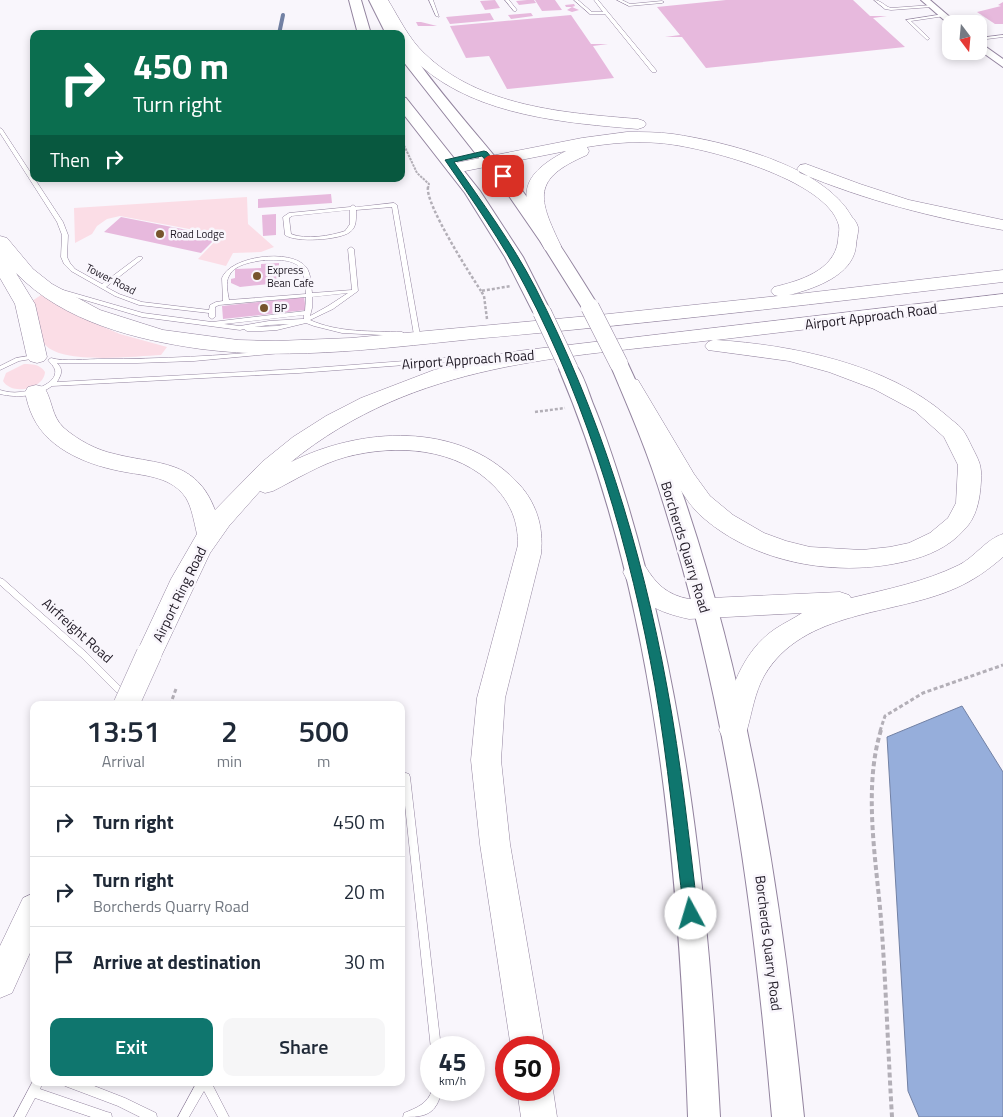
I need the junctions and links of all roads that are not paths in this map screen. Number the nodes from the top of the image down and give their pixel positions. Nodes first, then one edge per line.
1 (355, 0) edge
2 (375, 0) edge
3 (381, 0) edge
4 (431, 0) edge
5 (507, 0) edge
6 (576, 0) edge
7 (596, 0) edge
8 (619, 0) edge
9 (876, 0) edge
10 (662, 2) dead end
11 (928, 3) edge
12 (515, 10) dead end
13 (607, 12) junction
14 (942, 15) edge
15 (944, 15) edge
16 (438, 16) dead end
17 (364, 30) edge
18 (391, 30) edge
19 (399, 30) edge
20 (1003, 36) edge
21 (988, 38) edge
22 (405, 39) edge
23 (927, 39) dead end
24 (988, 52) edge
25 (405, 54) edge
26 (1003, 64) edge
27 (654, 71) dead end
28 (405, 106) edge
29 (0, 129) edge
30 (699, 133) junction
31 (2, 136) edge
32 (721, 150) junction
33 (488, 157) junction
34 (452, 164) junction
35 (30, 178) edge
36 (33, 182) edge
37 (394, 195) dead end
38 (394, 205) junction
39 (353, 207) junction
40 (1003, 225) edge
41 (0, 242) edge
42 (552, 246) junction
43 (351, 248) dead end
44 (140, 258) dead end
45 (1003, 276) edge
46 (102, 287) junction
47 (46, 289) junction
48 (356, 291) junction
49 (308, 294) junction
50 (1003, 300) edge
51 (226, 302) junction
52 (212, 312) junction
53 (308, 313) junction
54 (621, 320) junction
55 (307, 321) junction
56 (212, 324) junction
57 (425, 336) junction
58 (628, 345) junction
59 (308, 348) junction
60 (538, 354) junction
61 (44, 359) junction
62 (0, 368) edge
63 (630, 385) junction
64 (44, 388) junction
65 (0, 392) edge
66 (240, 497) junction
67 (209, 535) junction
68 (1003, 542) edge
69 (636, 572) junction
70 (0, 581) edge
71 (882, 600) junction
72 (706, 610) junction
73 (128, 701) edge
74 (129, 701) edge
75 (733, 730) junction
76 (406, 777) dead end
77 (30, 917) edge
78 (0, 982) edge
79 (435, 1036) edge
80 (526, 1036) edge
81 (79, 1086) edge
82 (202, 1086) edge
83 (206, 1086) edge
84 (35, 1088) edge
85 (432, 1101) edge
86 (537, 1101) edge
87 (18, 1117) edge
88 (107, 1117) edge
89 (152, 1117) edge
90 (183, 1117) edge
91 (224, 1117) edge
92 (408, 1117) edge
93 (539, 1117) edge
94 (704, 1117) edge
95 (788, 1117) edge

1 - 17 main road
2 - 18 main road
3 - 19 main road
4 - 16 lane
5 - 12 lane
6 - 13 lane
7 - 13 lane
8 - 10 lane
9 - 11 lane
11 - 15 street
13 - 27 lane
14 - 23 lane
20 - 21 lane
22 - 30 main road
24 - 26 street
25 - 33 main road, Borcherds Quarry Road
28 - 34 main road
29 - 31 lane, Tower Road
30 - 33 main road
30 - 40 main road
31 - 35 lane, Tower Road
32 - 33 main road
32 - 42 main road
32 - 54 main road
33 - 34 main road
33 - 42 main road, Borcherds Quarry Road
34 - 69 main road, bridge
36 - 46 lane, Tower Road
37 - 38 lane
38 - 39 lane
38 - 57 lane
39 - 39 lane
41 - 47 main road
41 - 61 main road
42 - 63 main road, Borcherds Quarry Road, bridge
43 - 48 lane
44 - 46 lane
45 - 54 main road, Airport Approach Road
46 - 52 lane, Tower Road
47 - 56 lane
47 - 59 main road
48 - 49 lane
48 - 55 lane
49 - 51 lane
49 - 51 lane
49 - 53 lane
50 - 58 main road, Airport Approach Road
51 - 52 lane
52 - 56 lane
53 - 55 lane
53 - 56 lane
54 - 57 main road, Airport Approach Road
55 - 56 lane
55 - 57 lane
57 - 59 main road, Airport Approach Road
58 - 60 main road, Airport Approach Road
58 - 63 main road
59 - 61 lane, Airport Approach Road
60 - 64 lane, Airport Approach Road
60 - 66 main road, Airport Ring Road
61 - 62 lane, Airport Approach Road
61 - 64 lane
63 - 72 main road, Borcherds Quarry Road
64 - 65 lane, Airport Approach Road
64 - 67 main road
66 - 67 main road, Airport Ring Road
66 - 80 main road
67 - 73 main road, Airport Ring Road, bridge
68 - 71 main road
69 - 72 main road
69 - 94 main road
70 - 74 lane, Airfreight Road
71 - 72 main road
71 - 75 main road
72 - 75 main road, Borcherds Quarry Road
75 - 95 main road, Borcherds Quarry Road
76 - 79 lane
77 - 78 main road
81 - 89 lane
82 - 90 lane
83 - 91 lane
84 - 87 lane
84 - 88 lane
85 - 92 lane
86 - 93 main road

